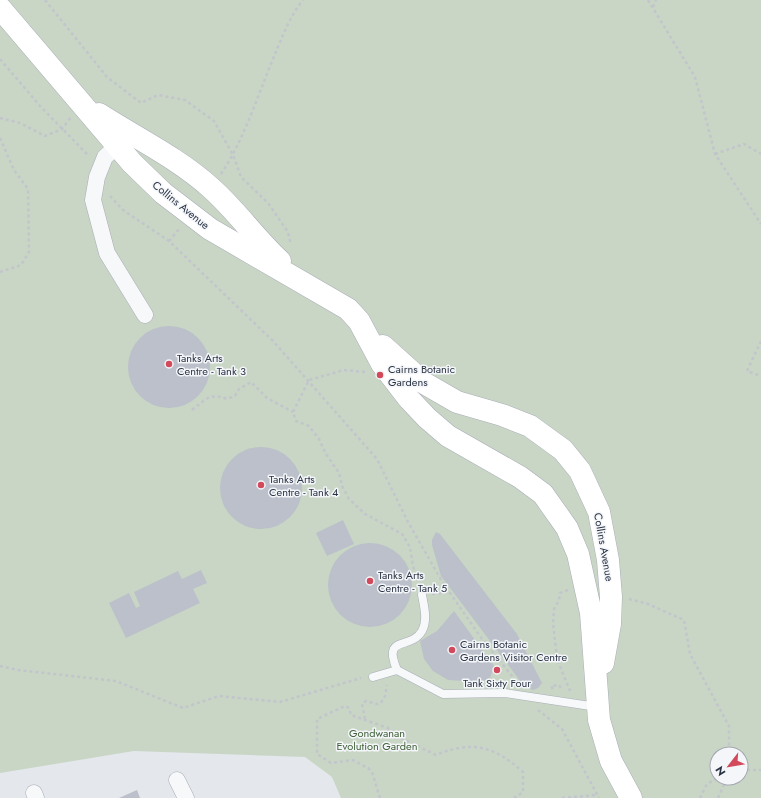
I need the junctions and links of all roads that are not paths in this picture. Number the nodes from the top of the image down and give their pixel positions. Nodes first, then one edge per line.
1 (0, 8) edge
2 (79, 101) junction
3 (117, 146) junction
4 (305, 283) junction
5 (145, 315) dead end
6 (359, 321) junction
7 (611, 590) junction
8 (588, 594) junction
9 (422, 595) road end
10 (397, 670) junction
11 (373, 677) road end
12 (597, 707) junction
13 (177, 780) dead end
14 (186, 798) edge
15 (631, 798) edge

1 - 2 street, Collins Avenue
2 - 3 street, Collins Avenue
2 - 4 street, Collins Avenue
3 - 4 street, Collins Avenue
3 - 5 street
4 - 6 street, Collins Avenue
6 - 7 street, Collins Avenue
6 - 8 street, Collins Avenue
7 - 8 street
7 - 12 street, Collins Avenue
8 - 12 street, Collins Avenue
9 - 10 lane
10 - 11 lane
10 - 12 lane
12 - 15 street, Collins Avenue
13 - 14 street

